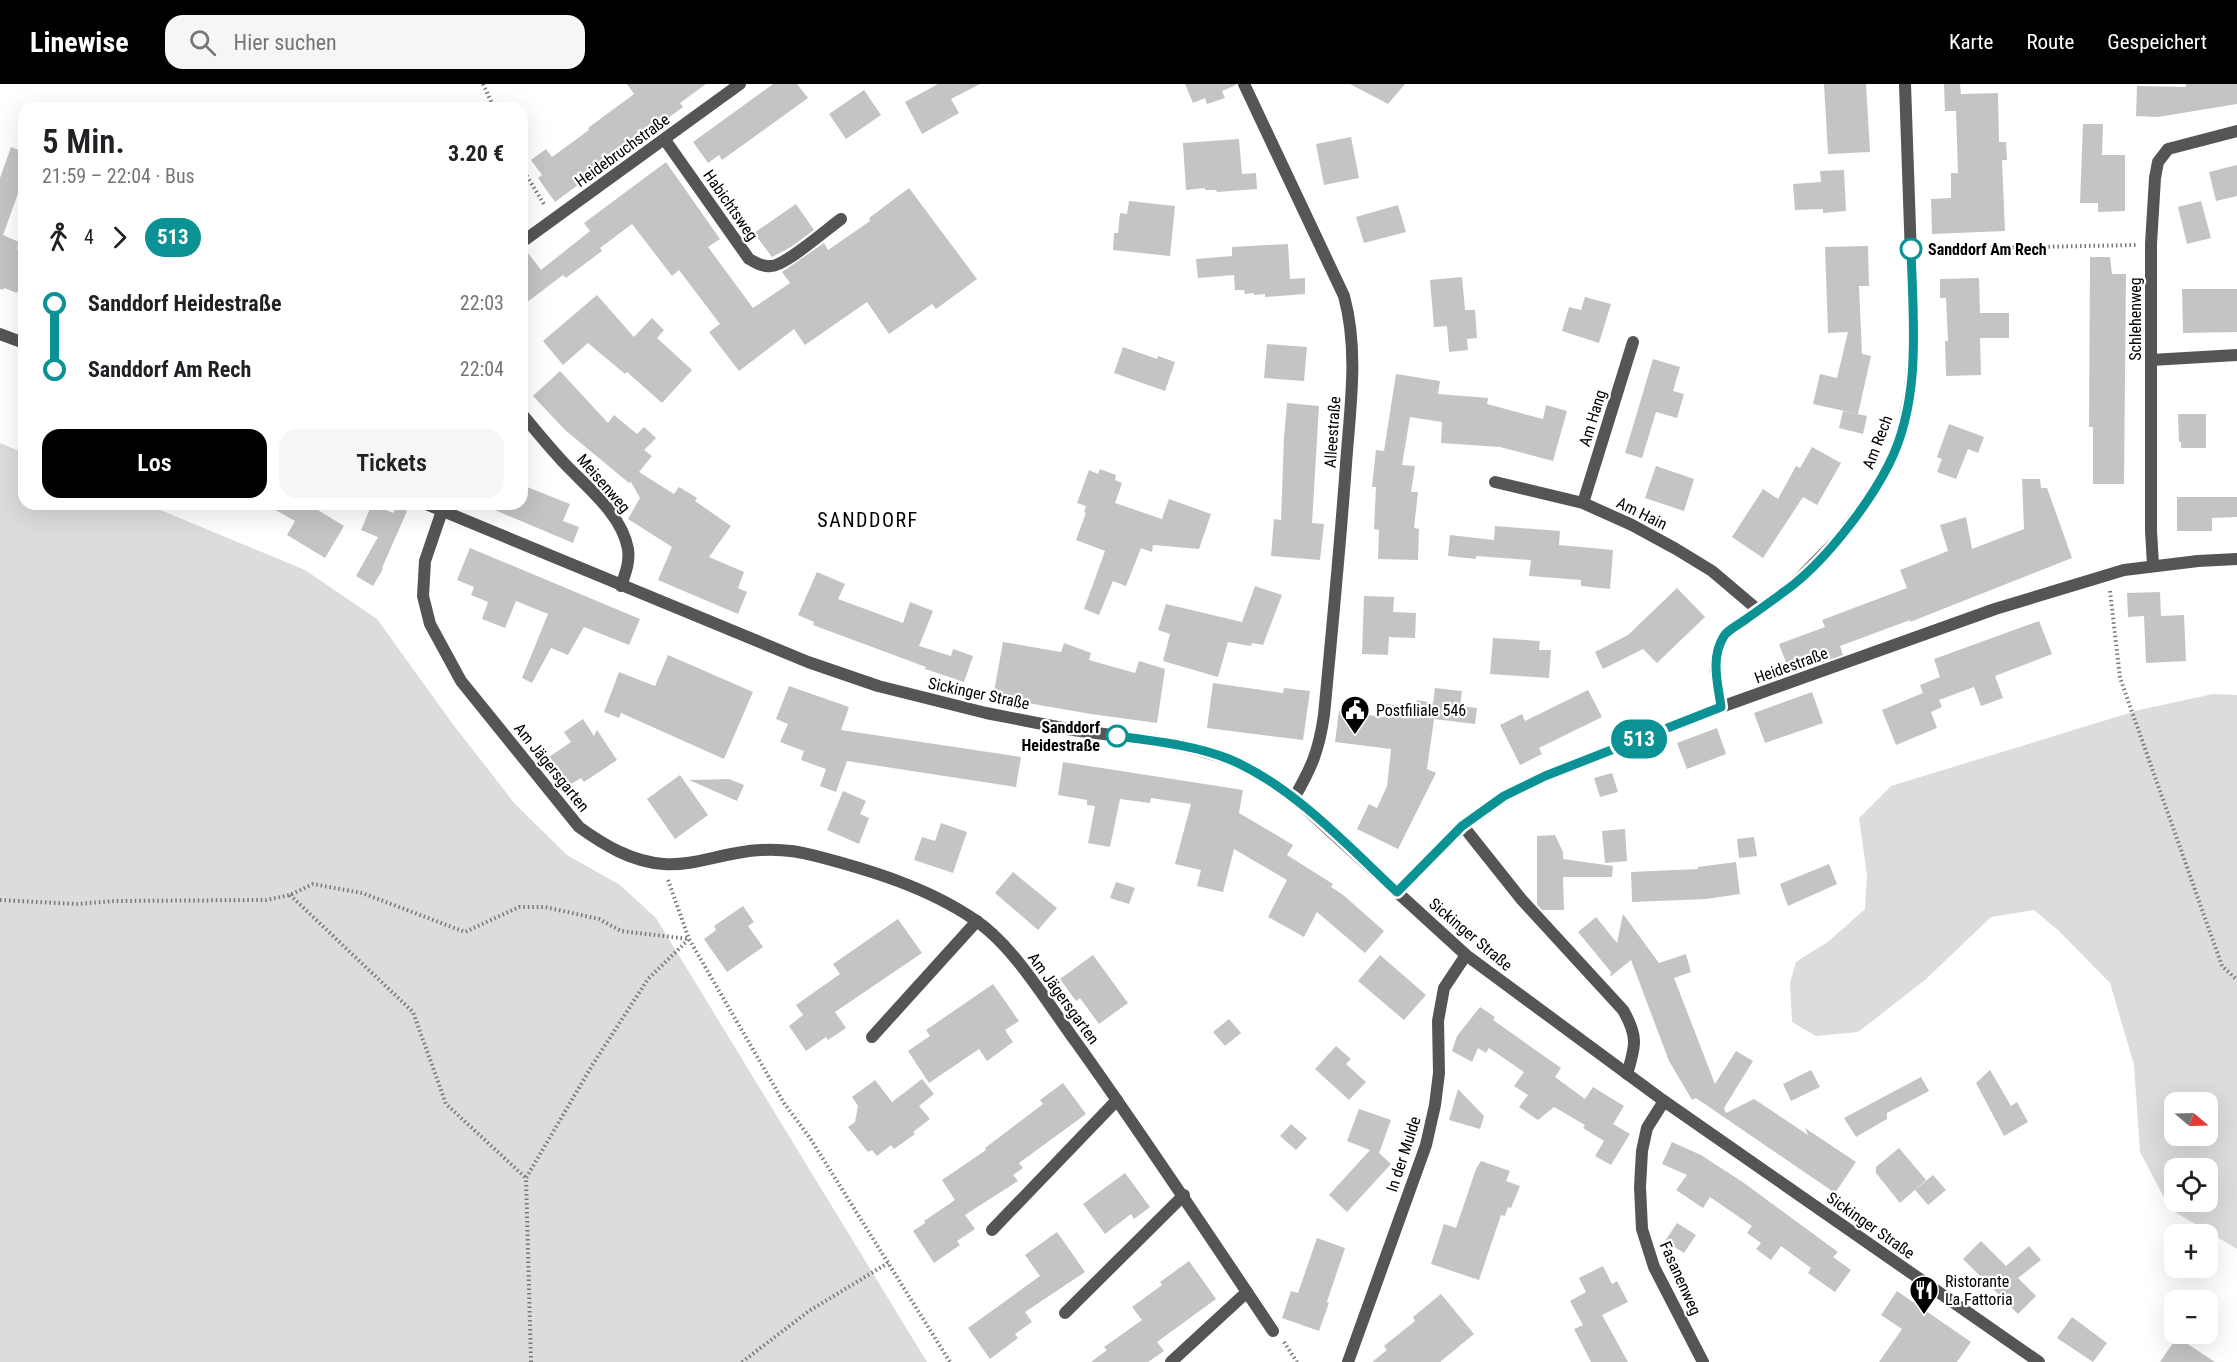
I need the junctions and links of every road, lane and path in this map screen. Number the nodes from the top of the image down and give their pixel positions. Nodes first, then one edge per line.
1 (483, 84) edge
2 (740, 84) edge
3 (1245, 84) edge
4 (1905, 84) edge
5 (491, 102) edge
6 (2237, 131) edge
7 (665, 140) junction
8 (528, 178) edge
9 (554, 219) junction
10 (841, 219) dead end
11 (528, 238) edge
12 (2151, 244) junction
13 (1911, 249) junction
14 (0, 334) edge
15 (18, 341) edge
16 (1633, 342) dead end
17 (2237, 355) edge
18 (2151, 360) junction
19 (528, 421) edge
20 (1495, 482) dead end
21 (1583, 503) junction
22 (442, 511) joint
23 (2237, 559) edge
24 (2153, 565) junction
25 (2108, 574) junction
26 (621, 586) junction
27 (1758, 610) junction
28 (1721, 707) junction
29 (1294, 798) junction
30 (1462, 826) junction
31 (663, 864) junction
32 (1397, 892) junction
33 (290, 895) junction
34 (0, 900) edge
35 (977, 921) junction
36 (689, 939) junction
37 (1466, 955) junction
38 (2237, 980) edge
39 (872, 1037) dead end
40 (1627, 1074) junction
41 (1117, 1100) junction
42 (1664, 1101) junction
43 (526, 1178) junction
44 (1184, 1195) junction
45 (992, 1230) dead end
46 (888, 1263) junction
47 (1247, 1292) junction
48 (1065, 1313) dead end
49 (1273, 1331) joint
50 (531, 1362) edge
51 (742, 1362) edge
52 (950, 1362) edge
53 (1171, 1362) edge
54 (1297, 1362) edge
55 (1348, 1362) edge
56 (1703, 1362) edge
57 (2038, 1362) edge

1 - 5 path
2 - 7 street, Heidebruchstraße
3 - 29 street, Alleestraße
4 - 13 street, Am Rech
6 - 12 street, Schlehenweg
7 - 9 street, Heidebruchstraße
7 - 10 street, Habichtsweg
8 - 9 path
9 - 11 street, Heidebruchstraße
12 - 13 path
12 - 18 street, Schlehenweg
13 - 27 street, Am Rech
14 - 15 street
16 - 21 street, Am Hang
17 - 18 street
18 - 24 street, Schlehenweg
19 - 26 street, Meisenweg
20 - 21 street, Am Hain
21 - 27 street, Am Hain
22 - 26 street, Sickinger Straße
22 - 31 street, Am Jägersgarten
23 - 24 street, Heidestraße
24 - 25 street, Heidestraße
25 - 28 street, Heidestraße
25 - 38 path
26 - 29 street, Sickinger Straße
27 - 28 street, Am Rech
28 - 30 street, Heidestraße
29 - 32 street, Sickinger Straße
30 - 32 street, Heidestraße
30 - 40 street
31 - 35 street, Am Jägersgarten
31 - 36 path
32 - 37 street, Sickinger Straße
33 - 34 path
33 - 36 path
33 - 43 path
35 - 39 street
35 - 41 street, Am Jägersgarten
36 - 43 path
36 - 46 path
37 - 40 street, Sickinger Straße
37 - 55 street, In der Mulde
40 - 42 street, Sickinger Straße
41 - 44 street, Am Jägersgarten
41 - 45 street
42 - 56 street, Fasanenweg
42 - 57 street, Sickinger Straße
43 - 50 path
44 - 47 street, Am Jägersgarten
44 - 48 street
46 - 51 path
46 - 52 path
47 - 49 street, Am Jägersgarten
47 - 53 street
49 - 54 path

